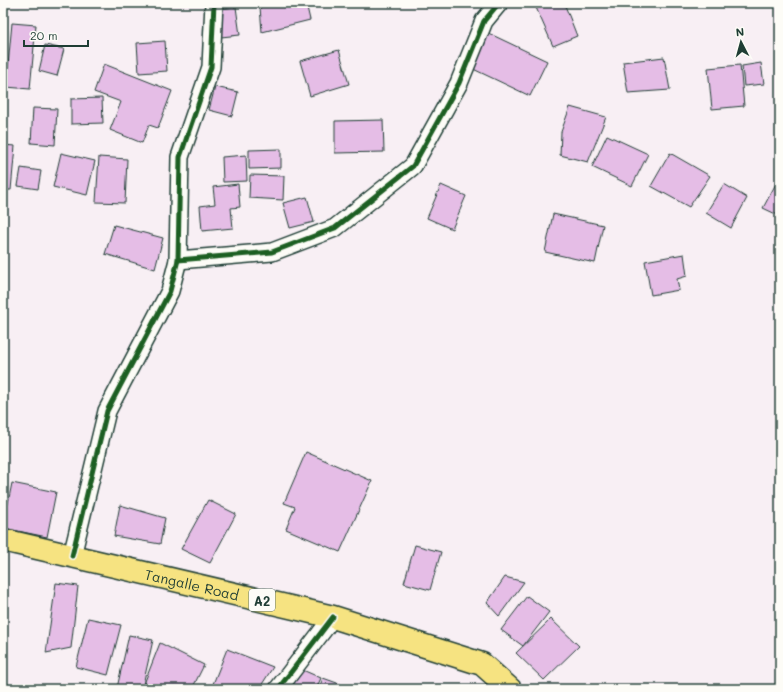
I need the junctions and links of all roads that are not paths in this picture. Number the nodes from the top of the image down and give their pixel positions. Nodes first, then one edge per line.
1 (214, 3) edge
2 (499, 3) edge
3 (178, 260) junction
4 (3, 540) edge
5 (72, 556) junction
6 (333, 617) junction
7 (278, 689) edge
8 (510, 689) edge

1 - 3 street
2 - 3 street
3 - 5 street
4 - 5 highway, Tangalle Road / A2
5 - 6 highway, Tangalle Road / A2
6 - 7 street
6 - 8 highway, Tangalle Road / A2

